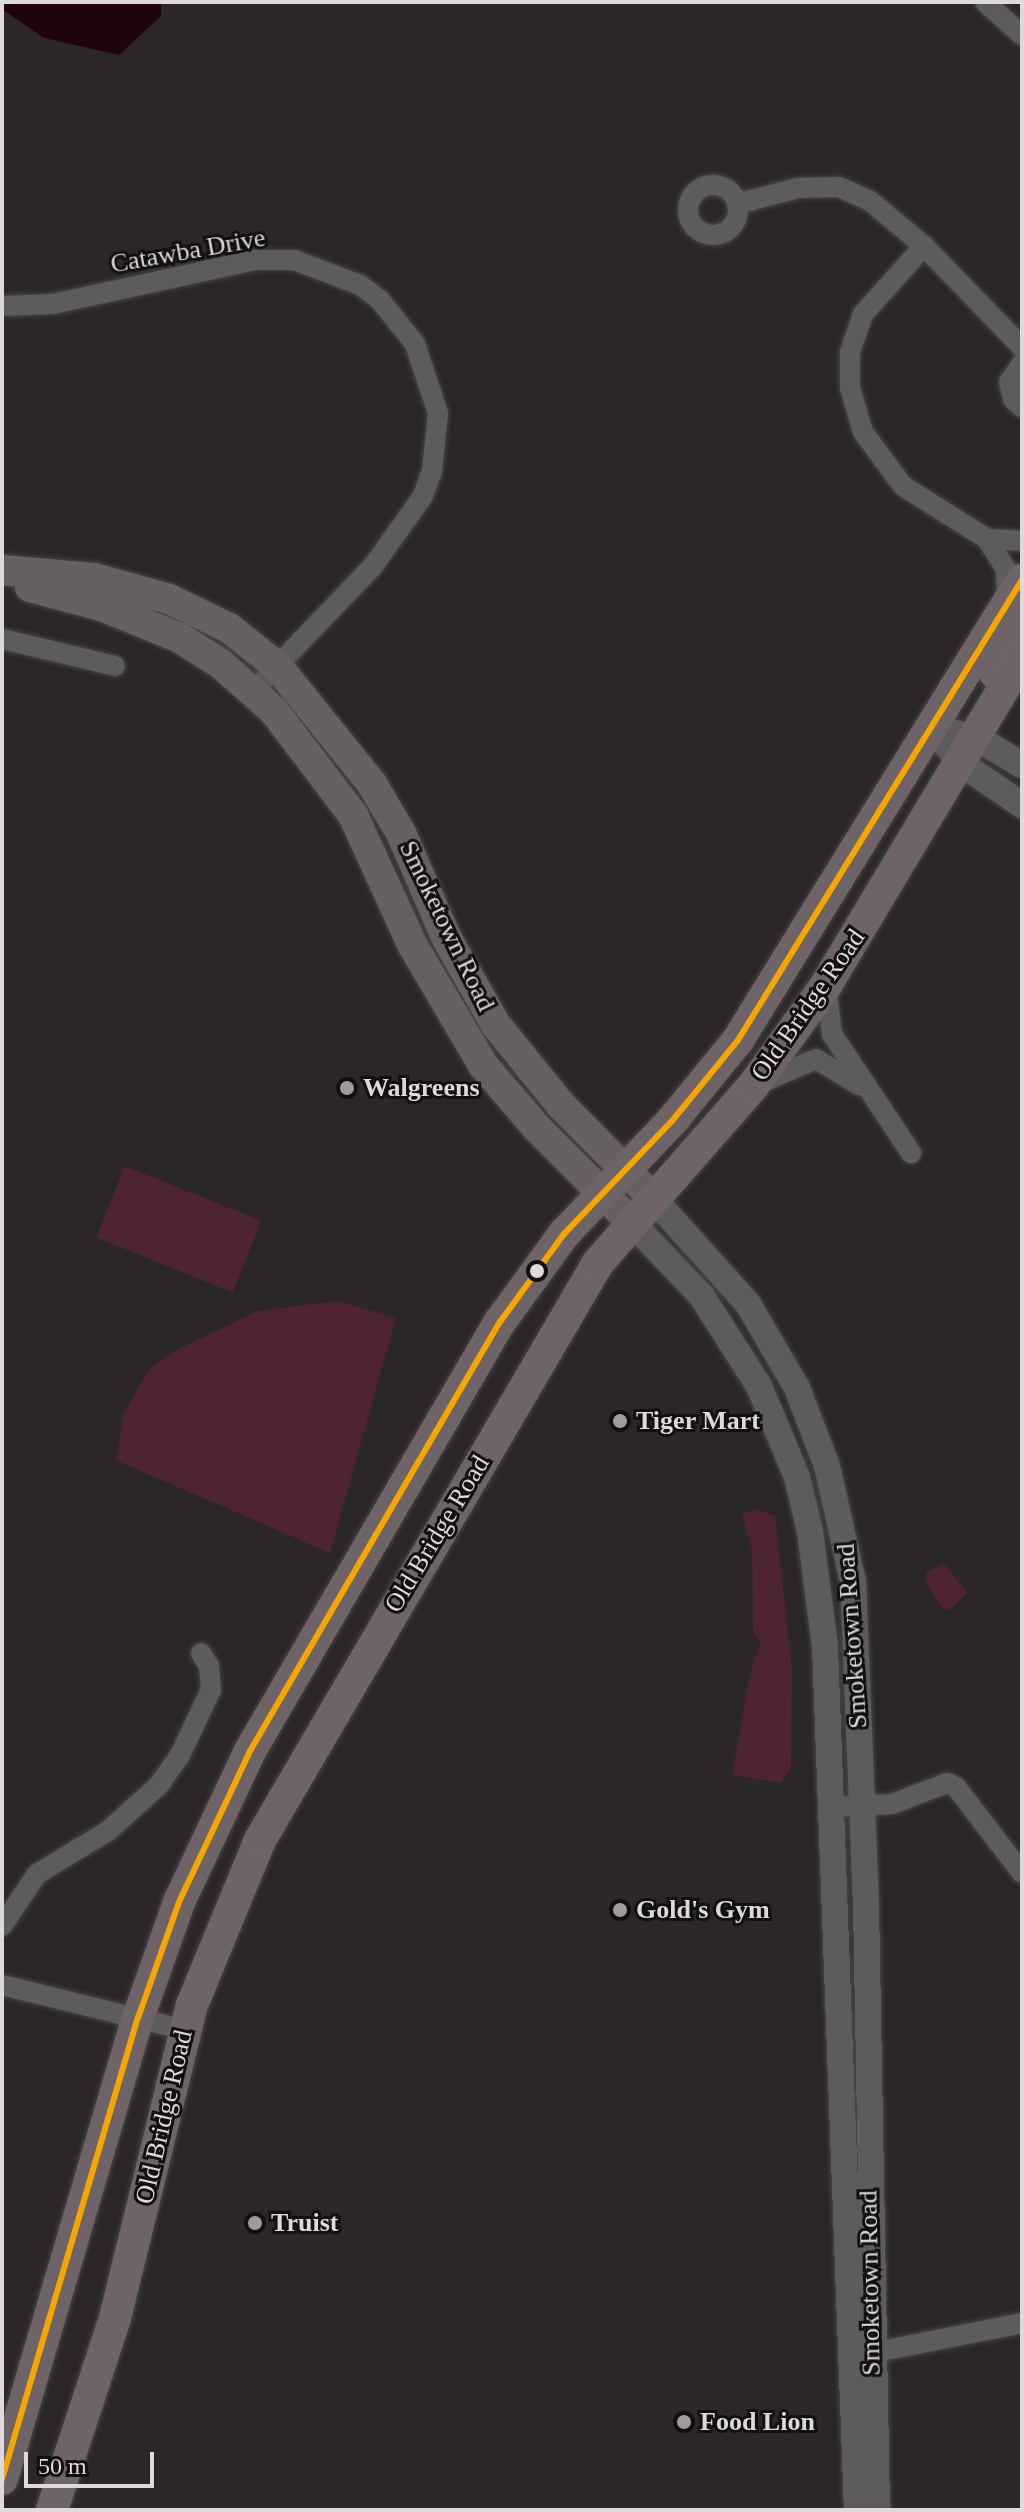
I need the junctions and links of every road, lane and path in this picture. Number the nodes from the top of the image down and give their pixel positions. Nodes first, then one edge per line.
1 (985, 2) edge
2 (1022, 35) edge
3 (737, 204) dead end
4 (924, 246) junction
5 (2, 306) edge
6 (1022, 347) edge
7 (1022, 363) edge
8 (1022, 407) edge
9 (987, 539) junction
10 (1022, 541) edge
11 (2, 573) edge
12 (1017, 604) edge
13 (2, 639) edge
14 (1022, 658) edge
15 (115, 666) dead end
16 (278, 667) junction
17 (253, 691) junction
18 (958, 741) junction
19 (1022, 765) edge
20 (1022, 805) edge
21 (826, 985) junction
22 (753, 1086) junction
23 (863, 1087) junction
24 (911, 1153) dead end
25 (624, 1168) junction
26 (601, 1193) junction
27 (652, 1197) junction
28 (631, 1222) junction
29 (201, 1653) dead end
30 (832, 1807) junction
31 (862, 1807) junction
32 (1022, 1873) edge
33 (2, 1926) edge
34 (2, 1985) edge
35 (138, 2018) junction
36 (185, 2030) junction
37 (1022, 2323) edge
38 (871, 2353) junction
39 (2, 2479) edge
40 (52, 2510) edge
41 (857, 2510) edge
42 (877, 2510) edge

1 - 2 street
3 - 4 street
4 - 6 street
4 - 9 street
5 - 16 street, Catawba Drive
7 - 8 street
9 - 10 street
9 - 12 street
11 - 16 main road, Smoketown Road
11 - 17 main road, Smoketown Road
12 - 18 main road, Old Bridge Road
13 - 15 street
14 - 18 main road, Old Bridge Road
16 - 17 street, Catawba Drive
16 - 25 main road, Smoketown Road
17 - 26 main road, Smoketown Road
18 - 19 street
18 - 20 street
18 - 21 main road, Old Bridge Road
18 - 25 main road, Old Bridge Road
21 - 22 main road, Old Bridge Road
21 - 23 street
22 - 23 street
22 - 27 main road, Old Bridge Road
23 - 24 street
25 - 26 main road, Old Bridge Road
25 - 27 main road, Smoketown Road
26 - 28 main road, Smoketown Road
26 - 35 main road, Old Bridge Road
27 - 28 main road, Old Bridge Road
27 - 31 street, Smoketown Road
28 - 30 street, Smoketown Road
28 - 36 main road, Old Bridge Road
29 - 33 street
30 - 31 street
30 - 41 street, Smoketown Road
31 - 32 street
31 - 38 street, Smoketown Road
34 - 35 street
35 - 36 street
35 - 39 main road, Old Bridge Road
36 - 40 main road, Old Bridge Road
37 - 38 street
38 - 42 street, Smoketown Road

